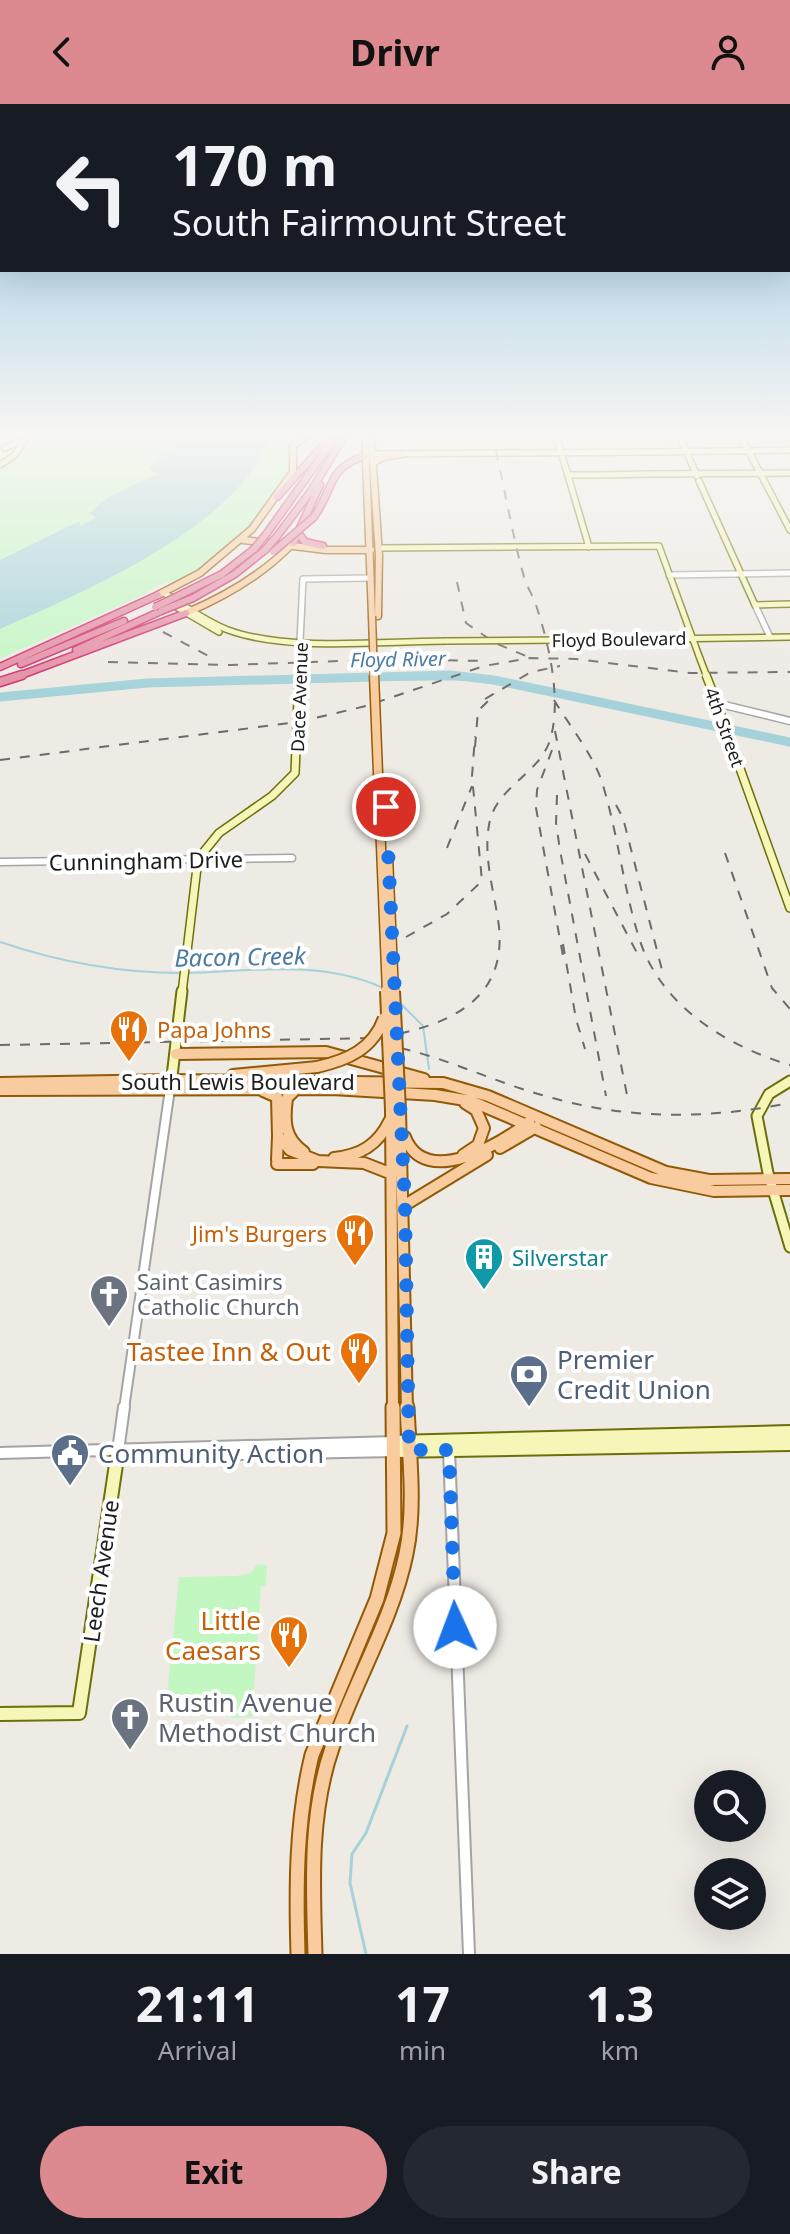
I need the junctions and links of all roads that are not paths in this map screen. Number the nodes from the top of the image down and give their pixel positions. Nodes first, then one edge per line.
1 (258, 521) edge
2 (275, 521) edge
3 (289, 521) edge
4 (305, 521) edge
5 (308, 521) edge
6 (369, 521) edge
7 (375, 521) edge
8 (582, 521) edge
9 (717, 521) edge
10 (299, 534) junction
11 (244, 539) junction
12 (292, 545) junction
13 (323, 546) junction
14 (589, 547) junction
15 (378, 549) junction
16 (269, 551) junction
17 (369, 552) junction
18 (790, 573) edge
19 (741, 574) junction
20 (669, 575) junction
21 (371, 578) junction
22 (161, 594) junction
23 (790, 604) edge
24 (755, 605) junction
25 (158, 609) junction
26 (190, 611) junction
27 (375, 616) junction
28 (770, 637) junction
29 (790, 637) edge
30 (694, 641) junction
31 (300, 643) junction
32 (2, 676) edge
33 (716, 703) junction
34 (790, 719) edge
35 (292, 858) dead end
36 (198, 859) junction
37 (0, 862) edge
38 (790, 908) edge
39 (386, 998) junction
40 (176, 1054) junction
41 (790, 1081) edge
42 (0, 1083) edge
43 (443, 1083) junction
44 (171, 1084) junction
45 (293, 1086) junction
46 (243, 1088) junction
47 (0, 1090) edge
48 (447, 1096) junction
49 (277, 1097) junction
50 (395, 1113) junction
51 (516, 1115) junction
52 (535, 1123) junction
53 (278, 1136) junction
54 (455, 1159) junction
55 (325, 1163) junction
56 (392, 1174) junction
57 (790, 1179) edge
58 (772, 1185) junction
59 (790, 1190) edge
60 (405, 1205) junction
61 (790, 1247) edge
62 (790, 1432) edge
63 (558, 1443) junction
64 (790, 1444) edge
65 (409, 1446) junction
66 (394, 1447) junction
67 (449, 1450) junction
68 (118, 1451) junction
69 (0, 1453) edge
70 (0, 1714) edge
71 (298, 1954) edge
72 (315, 1954) edge
73 (469, 1954) edge

1 - 11 main road
2 - 25 highway, bridge
3 - 16 highway, bridge
4 - 10 highway
5 - 16 highway, bridge
6 - 17 main road
7 - 15 main road
8 - 14 main road
9 - 19 main road
10 - 12 highway
10 - 13 highway
11 - 12 main road
11 - 22 main road
12 - 13 main road
12 - 17 main road
12 - 26 main road
13 - 17 main road
14 - 15 main road
14 - 20 main road, 4th Street
15 - 17 main road
15 - 27 main road
16 - 25 highway, bridge
17 - 21 main road
18 - 19 street
19 - 20 street
19 - 24 main road
20 - 30 main road, 4th Street
21 - 27 main road
21 - 31 street, Dace Avenue
22 - 26 main road, Floyd Boulevard
22 - 32 highway
23 - 24 main road
24 - 28 street
25 - 32 highway
26 - 31 main road, Floyd Boulevard
26 - 32 highway
27 - 39 main road, bridge
27 - 50 main road, bridge
28 - 29 main road, Floyd Boulevard
28 - 30 main road, Floyd Boulevard
30 - 31 main road, Floyd Boulevard, bridge
30 - 33 main road, 4th Street, bridge
31 - 36 main road, Dace Avenue
33 - 34 street
33 - 38 main road, 4th Street
35 - 36 street, Cunningham Drive
36 - 37 street, Cunningham Drive
36 - 40 main road, Leech Avenue
39 - 44 main road, bridge
39 - 50 main road, bridge
40 - 43 main road
40 - 44 main road, Leech Avenue
41 - 58 main road
42 - 44 main road, South Lewis Boulevard
43 - 45 main road, South Lewis Boulevard
43 - 51 main road, South Lewis Boulevard
44 - 45 main road, South Lewis Boulevard
44 - 46 main road, South Lewis Boulevard
44 - 47 main road, South Lewis Boulevard
44 - 68 street, Leech Avenue
45 - 46 main road, South Lewis Boulevard
45 - 48 main road, South Lewis Boulevard
45 - 49 main road
45 - 50 main road
46 - 49 main road
48 - 51 main road, South Lewis Boulevard
48 - 54 main road
49 - 53 main road
50 - 54 main road
50 - 56 main road
50 - 60 main road
51 - 52 main road
52 - 54 main road
52 - 58 main road
52 - 60 main road
53 - 55 main road
53 - 55 main road
55 - 56 main road
56 - 66 main road
57 - 58 main road
58 - 59 main road
58 - 61 main road
60 - 65 main road
62 - 63 main road
63 - 64 main road
63 - 65 main road
63 - 67 main road
65 - 66 main road
65 - 67 main road
65 - 72 main road
66 - 68 street
66 - 71 main road
67 - 73 street
68 - 69 street
68 - 70 main road, Leech Avenue

